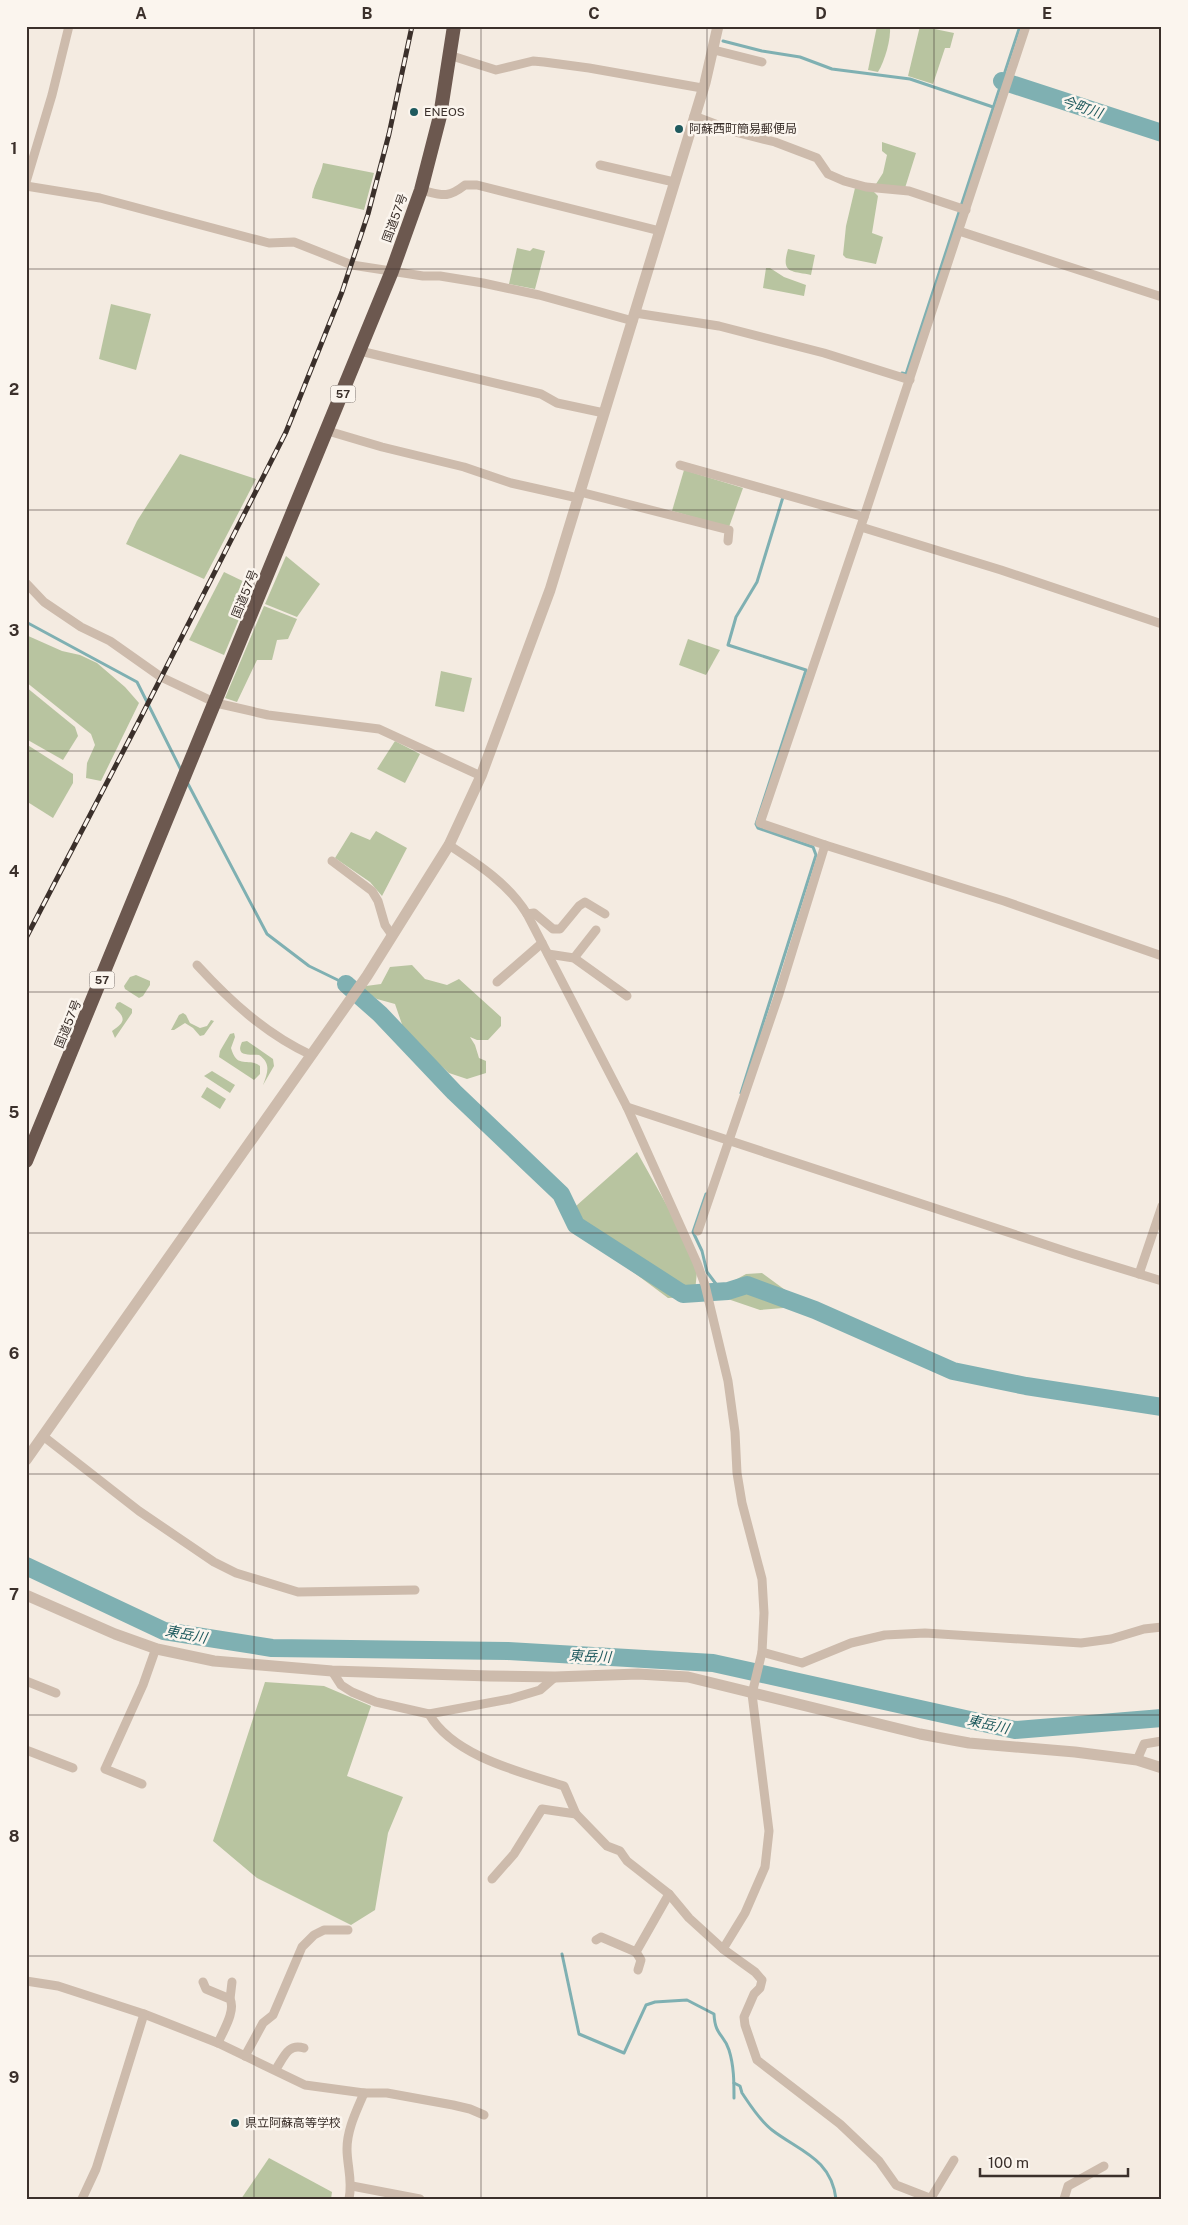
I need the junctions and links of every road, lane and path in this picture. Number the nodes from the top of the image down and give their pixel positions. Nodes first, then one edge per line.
1 (69, 26) edge
2 (454, 26) edge
3 (718, 26) edge
4 (1026, 26) edge
5 (714, 50) junction
6 (449, 55) junction
7 (762, 62) dead end
8 (702, 88) junction
9 (694, 116) junction
10 (600, 165) dead end
11 (26, 182) edge
12 (674, 182) junction
13 (26, 186) edge
14 (421, 190) junction
15 (966, 210) junction
16 (660, 231) junction
17 (959, 231) junction
18 (392, 271) junction
19 (1162, 297) edge
20 (634, 317) junction
21 (360, 351) junction
22 (910, 380) junction
23 (604, 414) junction
24 (328, 430) junction
25 (680, 465) dead end
26 (579, 495) junction
27 (864, 517) junction
28 (861, 527) junction
29 (728, 541) dead end
30 (26, 582) edge
31 (1162, 624) edge
32 (216, 703) junction
33 (481, 776) junction
34 (449, 845) junction
35 (825, 845) junction
36 (332, 861) dead end
37 (527, 914) junction
38 (604, 914) dead end
39 (596, 930) dead end
40 (392, 935) junction
41 (542, 943) junction
42 (548, 954) junction
43 (1162, 956) edge
44 (574, 958) junction
45 (197, 965) dead end
46 (497, 982) dead end
47 (627, 996) dead end
48 (311, 1055) junction
49 (627, 1107) junction
50 (730, 1140) junction
51 (26, 1161) edge
52 (1162, 1206) edge
53 (698, 1231) dead end
54 (1139, 1274) junction
55 (1162, 1281) edge
56 (43, 1436) junction
57 (26, 1460) edge
58 (415, 1590) dead end
59 (26, 1595) edge
60 (1162, 1627) edge
61 (156, 1648) junction
62 (762, 1652) junction
63 (332, 1671) junction
64 (555, 1677) junction
65 (26, 1681) edge
66 (56, 1693) dead end
67 (752, 1694) junction
68 (429, 1714) junction
69 (1162, 1742) edge
70 (26, 1750) edge
71 (1137, 1760) junction
72 (73, 1768) dead end
73 (1162, 1768) edge
74 (142, 1784) dead end
75 (576, 1814) junction
76 (492, 1879) dead end
77 (669, 1894) junction
78 (348, 1930) dead end
79 (596, 1940) dead end
80 (723, 1949) junction
81 (636, 1952) junction
82 (638, 1970) dead end
83 (26, 1981) edge
84 (203, 1982) dead end
85 (232, 1982) dead end
86 (230, 1999) junction
87 (144, 2014) junction
88 (218, 2043) junction
89 (304, 2048) dead end
90 (245, 2056) junction
91 (276, 2069) junction
92 (364, 2093) junction
93 (484, 2115) dead end
94 (954, 2160) dead end
95 (1104, 2166) dead end
96 (1072, 2175) dead end
97 (352, 2186) junction
98 (1068, 2186) junction
99 (82, 2199) edge
100 (348, 2199) edge
101 (420, 2199) edge
102 (932, 2199) edge
103 (1064, 2199) edge

1 - 11 street
2 - 6 highway, 国道57号 / 57
3 - 5 street
4 - 15 street
5 - 7 street
5 - 8 street
6 - 8 street
6 - 14 highway, 国道57号 / 57
8 - 9 street
9 - 12 street
9 - 15 street
10 - 12 street
12 - 16 street
13 - 18 street
14 - 16 street
14 - 18 highway, 国道57号 / 57
15 - 17 street
16 - 20 street
17 - 19 street
17 - 22 street
18 - 20 street
18 - 21 highway, 国道57号 / 57
20 - 22 street
20 - 23 street
21 - 23 street
21 - 24 highway, 国道57号 / 57
22 - 27 street
23 - 26 street
24 - 26 street
24 - 32 highway, 国道57号 / 57
25 - 27 street
26 - 29 street
26 - 33 street
27 - 28 street
28 - 31 street
28 - 35 street
30 - 32 street
32 - 33 street
32 - 51 highway, 国道57号 / 57
33 - 34 street
34 - 37 street
34 - 40 street
35 - 43 street
35 - 50 street
36 - 40 street
37 - 38 street
37 - 41 street
39 - 44 street
40 - 48 street
41 - 42 street
41 - 46 street
42 - 44 street
42 - 49 street
44 - 47 street
45 - 48 street
48 - 56 street
49 - 50 street
49 - 62 street
50 - 53 street
50 - 54 street
52 - 54 street
54 - 55 street
56 - 57 street
56 - 58 street
59 - 61 street
60 - 62 street
61 - 63 street
61 - 74 street
62 - 67 street
63 - 64 street
63 - 68 street
64 - 67 street
64 - 68 street
65 - 66 street
67 - 71 street
67 - 80 street
68 - 75 street
69 - 71 street
70 - 72 street
71 - 73 street
75 - 76 street
75 - 77 street
77 - 80 street
77 - 81 street
78 - 90 street
79 - 81 street
80 - 102 street
81 - 82 street
83 - 87 street
84 - 86 street
85 - 86 street
86 - 88 street
87 - 88 street
87 - 99 street
88 - 90 street
89 - 91 street
90 - 91 street
91 - 92 street
92 - 93 street
92 - 97 street
94 - 102 street
95 - 98 street
96 - 98 street
97 - 100 street
97 - 101 street
98 - 103 street

